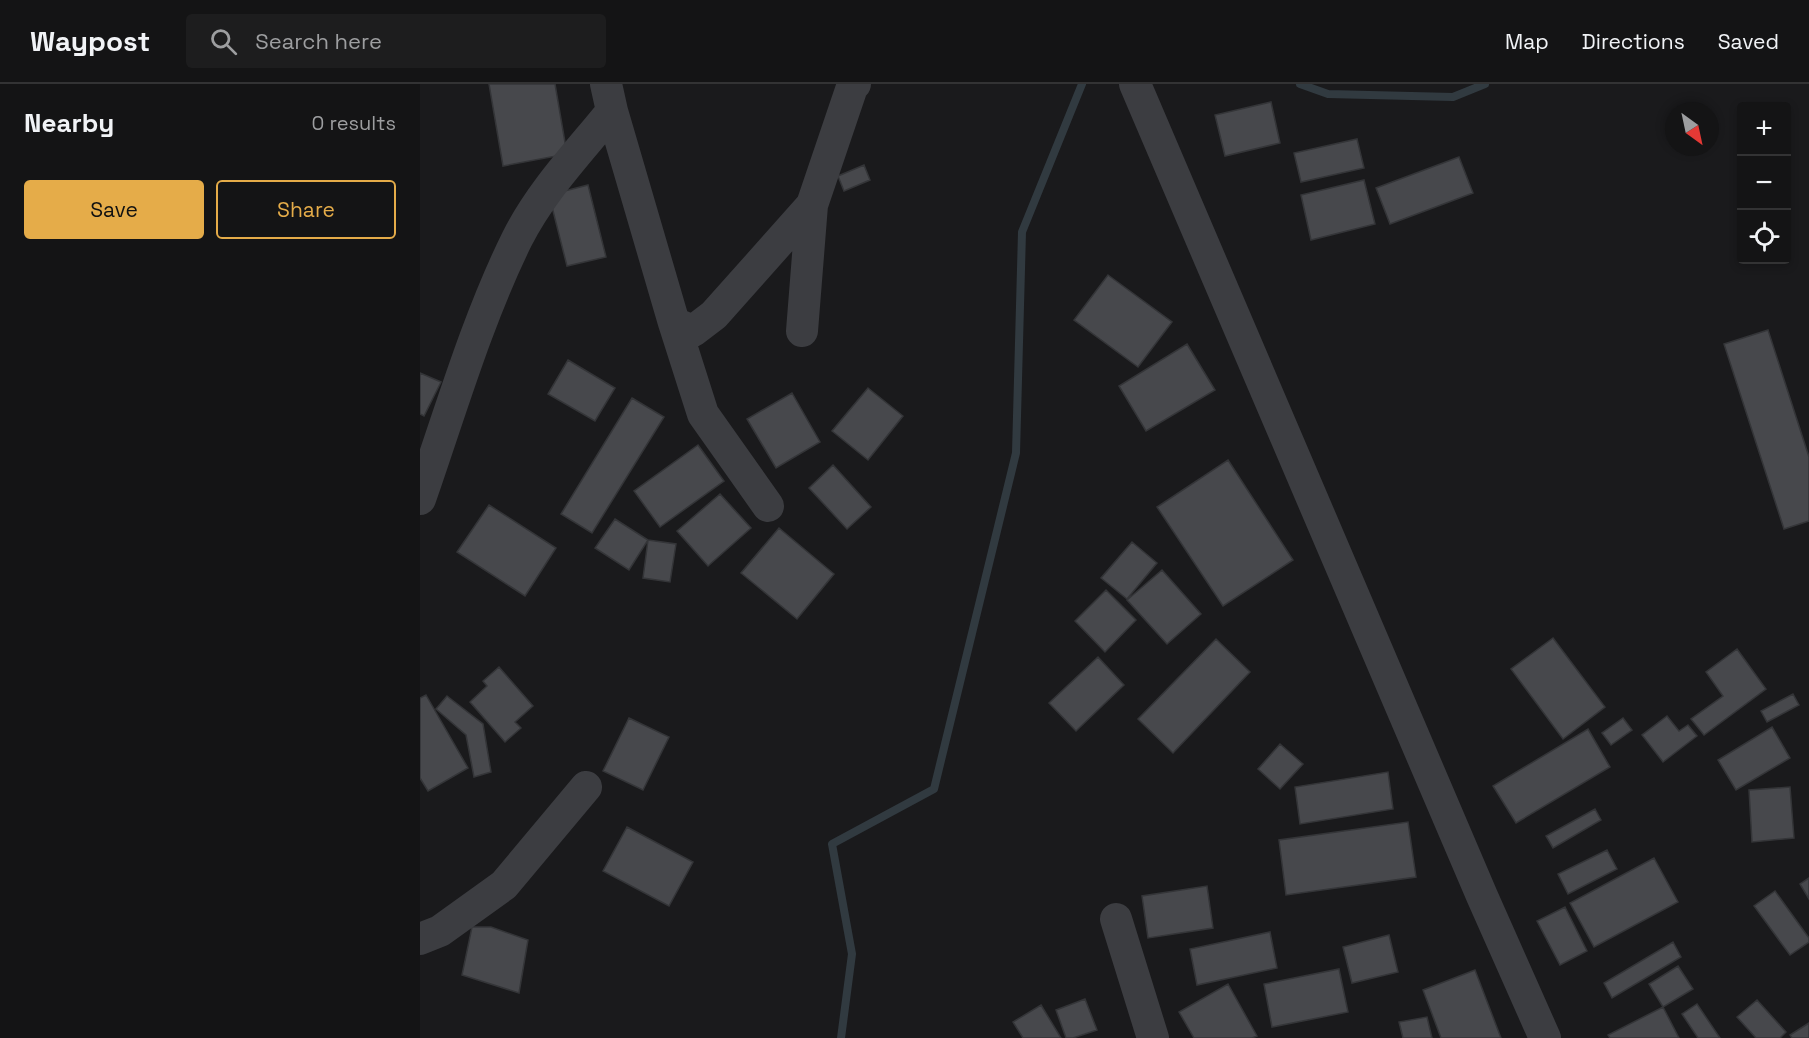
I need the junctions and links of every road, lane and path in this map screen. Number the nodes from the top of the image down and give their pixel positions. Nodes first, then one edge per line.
1 (855, 84) edge
2 (1139, 92) edge
3 (609, 98) edge
4 (812, 205) junction
5 (674, 323) junction
6 (802, 331) dead end
7 (420, 499) edge
8 (768, 506) dead end
9 (586, 787) dead end
10 (1116, 919) dead end
11 (420, 939) edge
12 (1153, 1038) edge
13 (1545, 1038) edge

1 - 4 street
2 - 13 street
3 - 5 street
3 - 7 street
4 - 5 street
4 - 6 street
5 - 8 street
9 - 11 street
10 - 12 street

